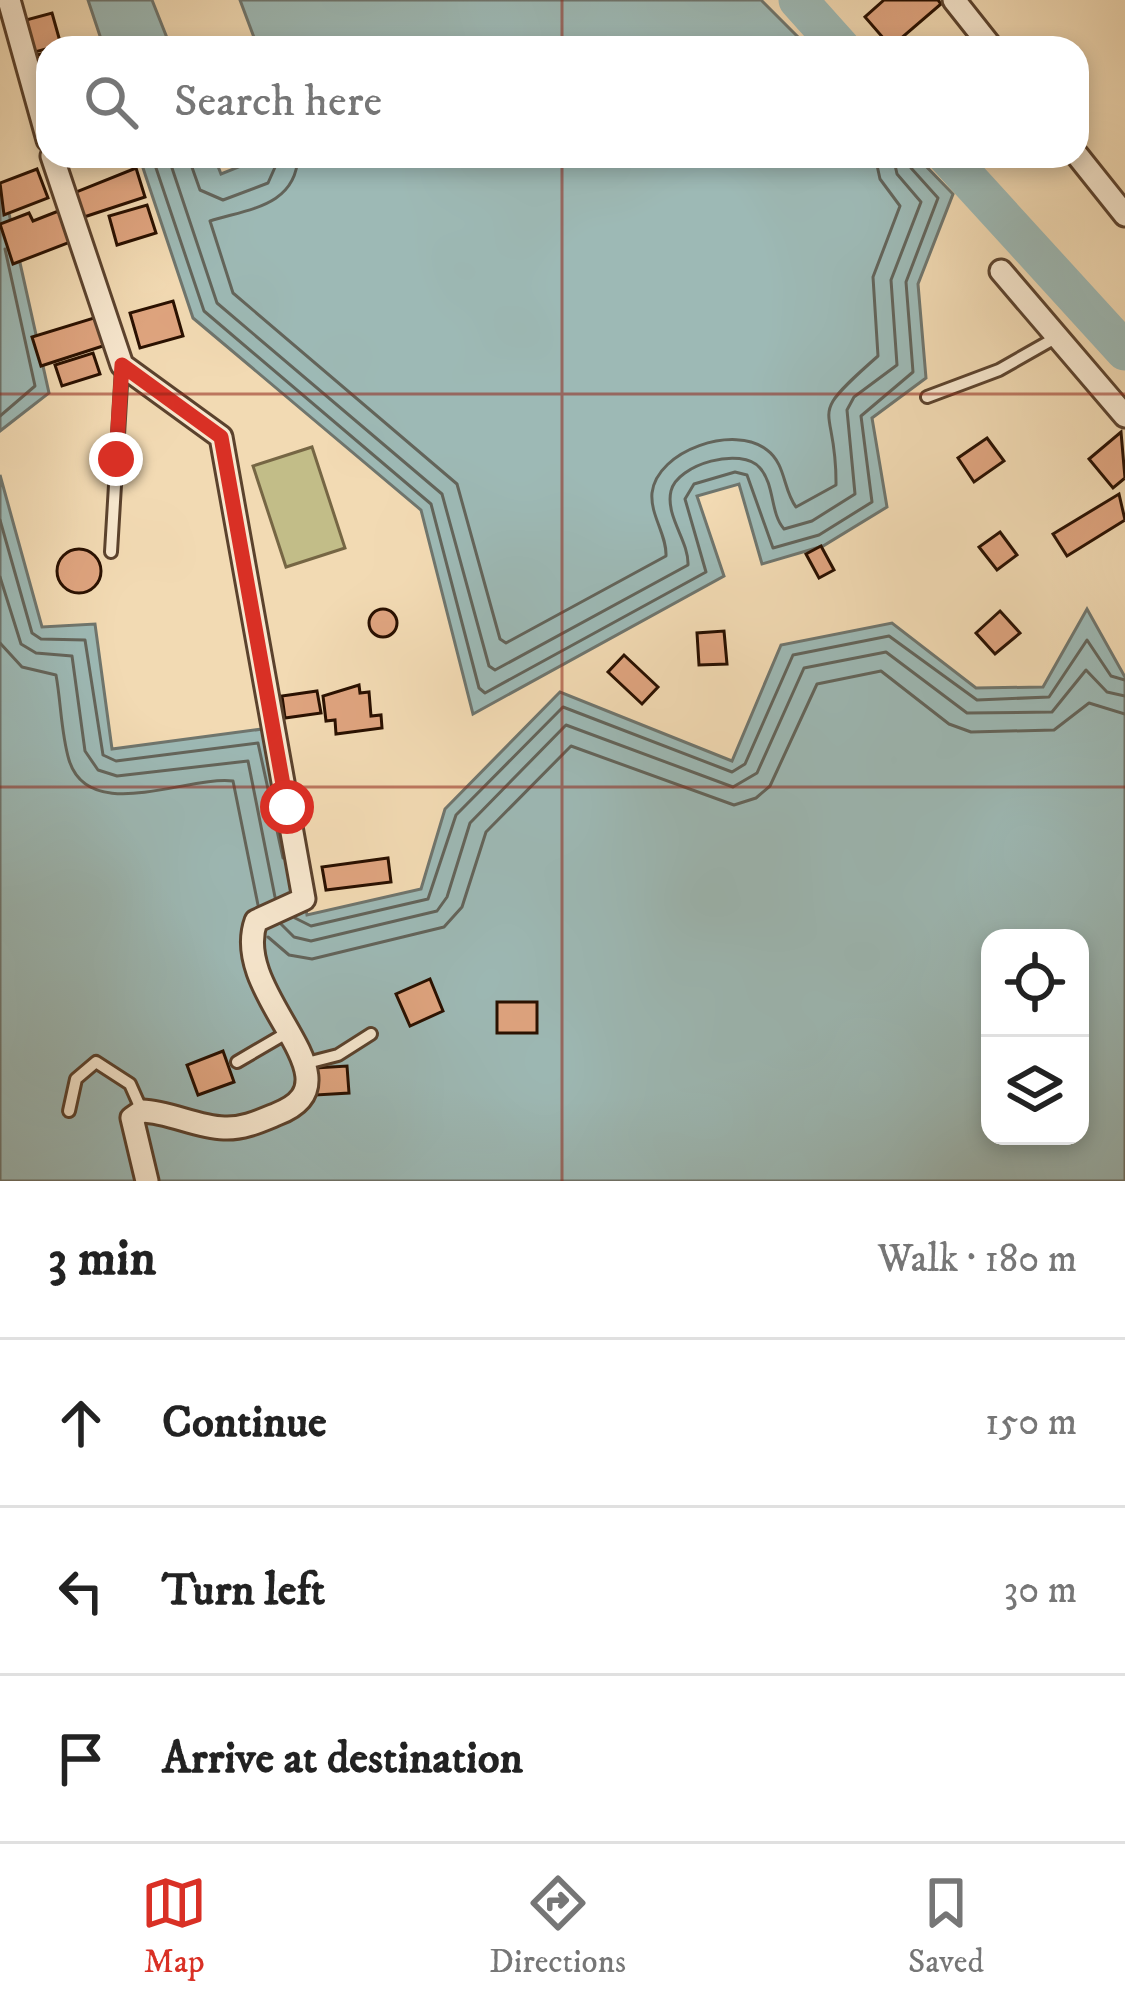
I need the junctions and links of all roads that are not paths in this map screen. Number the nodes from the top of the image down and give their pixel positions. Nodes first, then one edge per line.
1 (9, 0) edge
2 (954, 0) edge
3 (982, 36) edge
4 (36, 97) edge
5 (56, 168) edge
6 (1088, 168) edge
7 (1125, 215) edge
8 (1000, 271) dead end
9 (1057, 337) junction
10 (122, 365) junction
11 (927, 397) dead end
12 (1125, 416) edge
13 (111, 552) dead end
14 (290, 1031) junction
15 (371, 1034) dead end
16 (238, 1062) dead end
17 (307, 1063) junction
18 (142, 1111) junction
19 (69, 1112) dead end
20 (147, 1181) edge

1 - 4 street
2 - 3 street
5 - 10 street
6 - 7 street
8 - 9 street
9 - 11 lane
9 - 12 street
10 - 13 lane
10 - 14 street
14 - 16 lane
14 - 17 street
15 - 17 lane
17 - 18 street
18 - 19 lane
18 - 20 street

